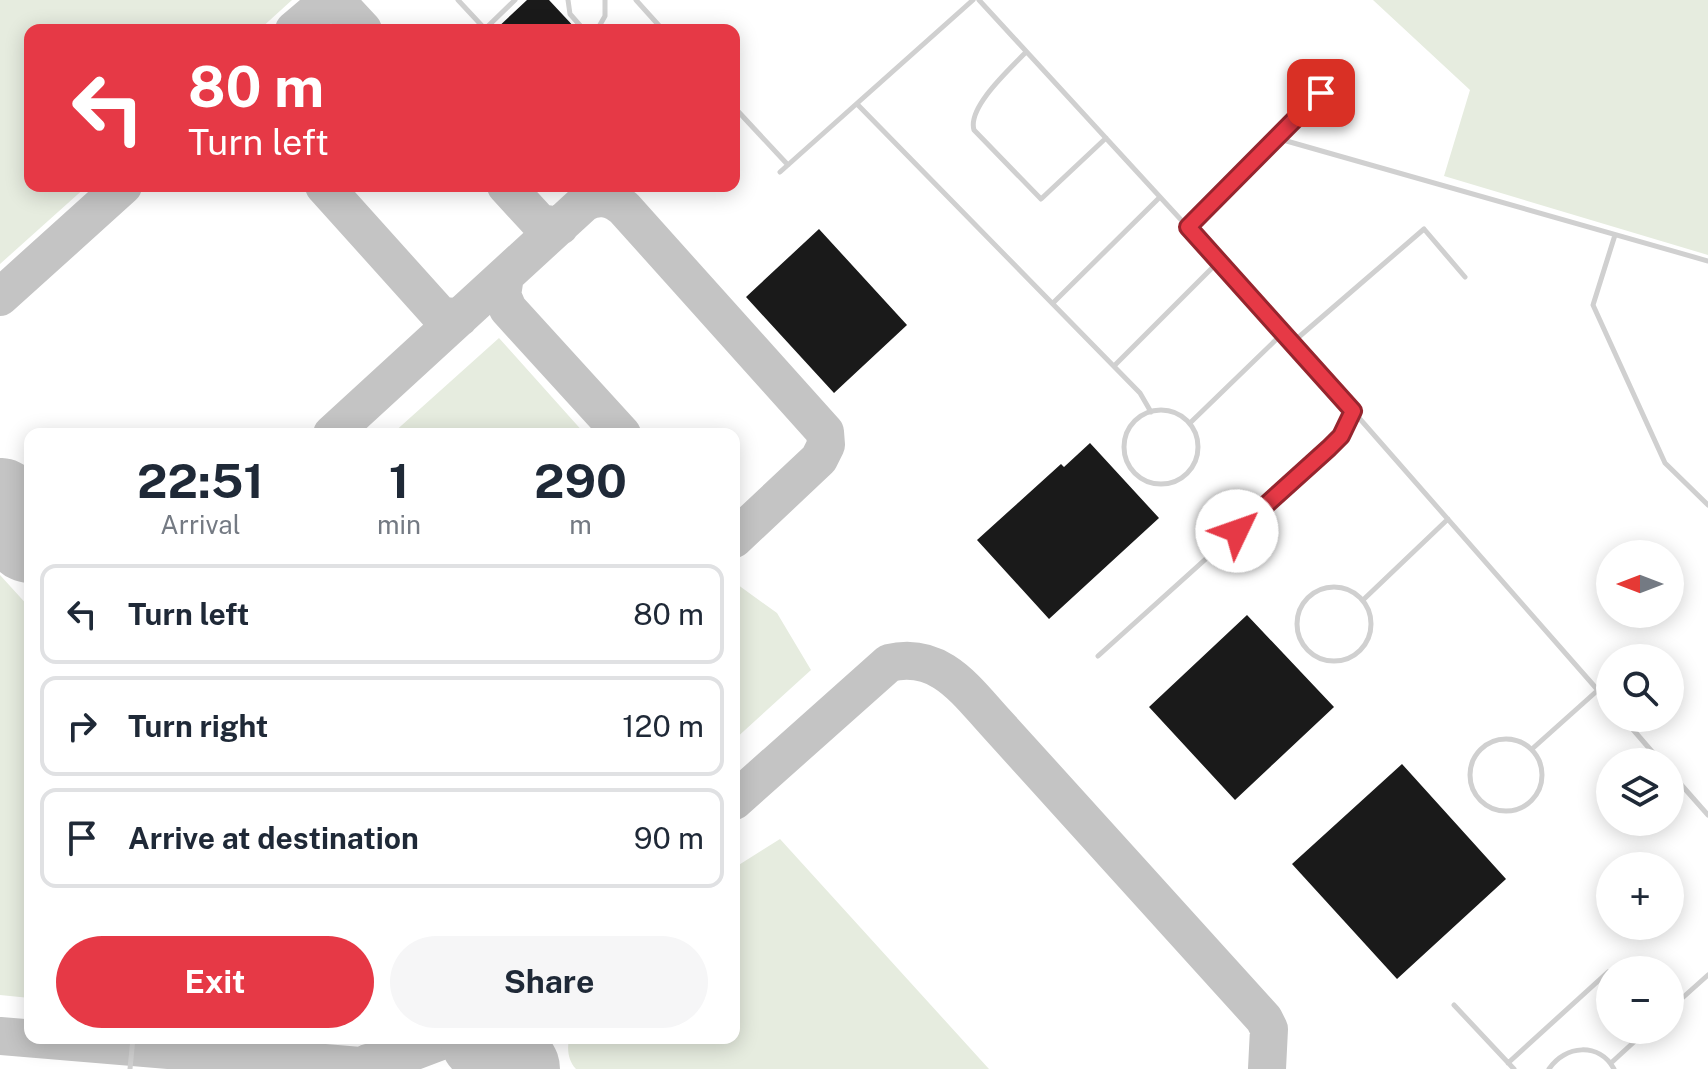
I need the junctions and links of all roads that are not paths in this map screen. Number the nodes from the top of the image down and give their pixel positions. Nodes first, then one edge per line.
1 (458, 0) edge
2 (515, 0) edge
3 (568, 0) edge
4 (605, 0) edge
5 (636, 0) edge
6 (973, 0) edge
7 (979, 0) edge
8 (480, 24) edge
9 (490, 24) edge
10 (579, 24) edge
11 (600, 24) edge
12 (658, 24) edge
13 (1026, 52) junction
14 (1321, 93) dead end
15 (857, 104) junction
16 (740, 113) edge
17 (1106, 138) junction
18 (1276, 138) junction
19 (788, 165) junction
20 (780, 172) dead end
21 (1160, 197) junction
22 (1188, 227) junction
23 (1615, 234) junction
24 (1219, 261) junction
25 (1708, 261) edge
26 (1465, 277) dead end
27 (1053, 303) junction
28 (1284, 332) junction
29 (1293, 342) junction
30 (1114, 366) junction
31 (1353, 411) junction
32 (1151, 412) junction
33 (1190, 423) junction
34 (1708, 505) edge
35 (1448, 519) junction
36 (1363, 600) junction
37 (1098, 656) dead end
38 (1596, 688) edge
39 (1596, 692) edge
40 (1635, 732) edge
41 (1649, 748) edge
42 (1532, 749) junction
43 (1684, 788) edge
44 (1708, 815) edge
45 (1708, 975) edge
46 (1596, 983) edge
47 (1684, 996) edge
48 (1454, 1005) dead end
49 (132, 1044) edge
50 (1633, 1044) edge
51 (1508, 1063) junction
52 (1612, 1066) edge
53 (130, 1069) edge
54 (1514, 1069) edge
55 (1549, 1069) edge

1 - 8 lane
2 - 9 lane
3 - 10 lane
4 - 11 lane
5 - 12 lane
6 - 15 lane
7 - 13 lane
13 - 17 lane
13 - 17 lane
14 - 18 lane
15 - 19 lane
15 - 27 lane
16 - 19 lane
17 - 21 lane
18 - 22 lane
18 - 23 lane
19 - 20 lane
21 - 22 lane
21 - 27 lane
22 - 24 lane
23 - 25 lane
23 - 34 lane
24 - 28 lane
24 - 30 lane
26 - 29 lane
27 - 30 lane
28 - 29 lane
28 - 33 lane
29 - 31 lane
30 - 32 lane
31 - 35 lane
31 - 37 lane
32 - 33 lane
32 - 33 lane
35 - 36 lane
35 - 38 lane
36 - 36 lane
39 - 42 lane
40 - 41 lane
42 - 42 lane
43 - 44 lane
45 - 47 lane
46 - 51 lane
48 - 51 lane
49 - 53 lane
50 - 52 lane
51 - 54 lane
52 - 55 lane

